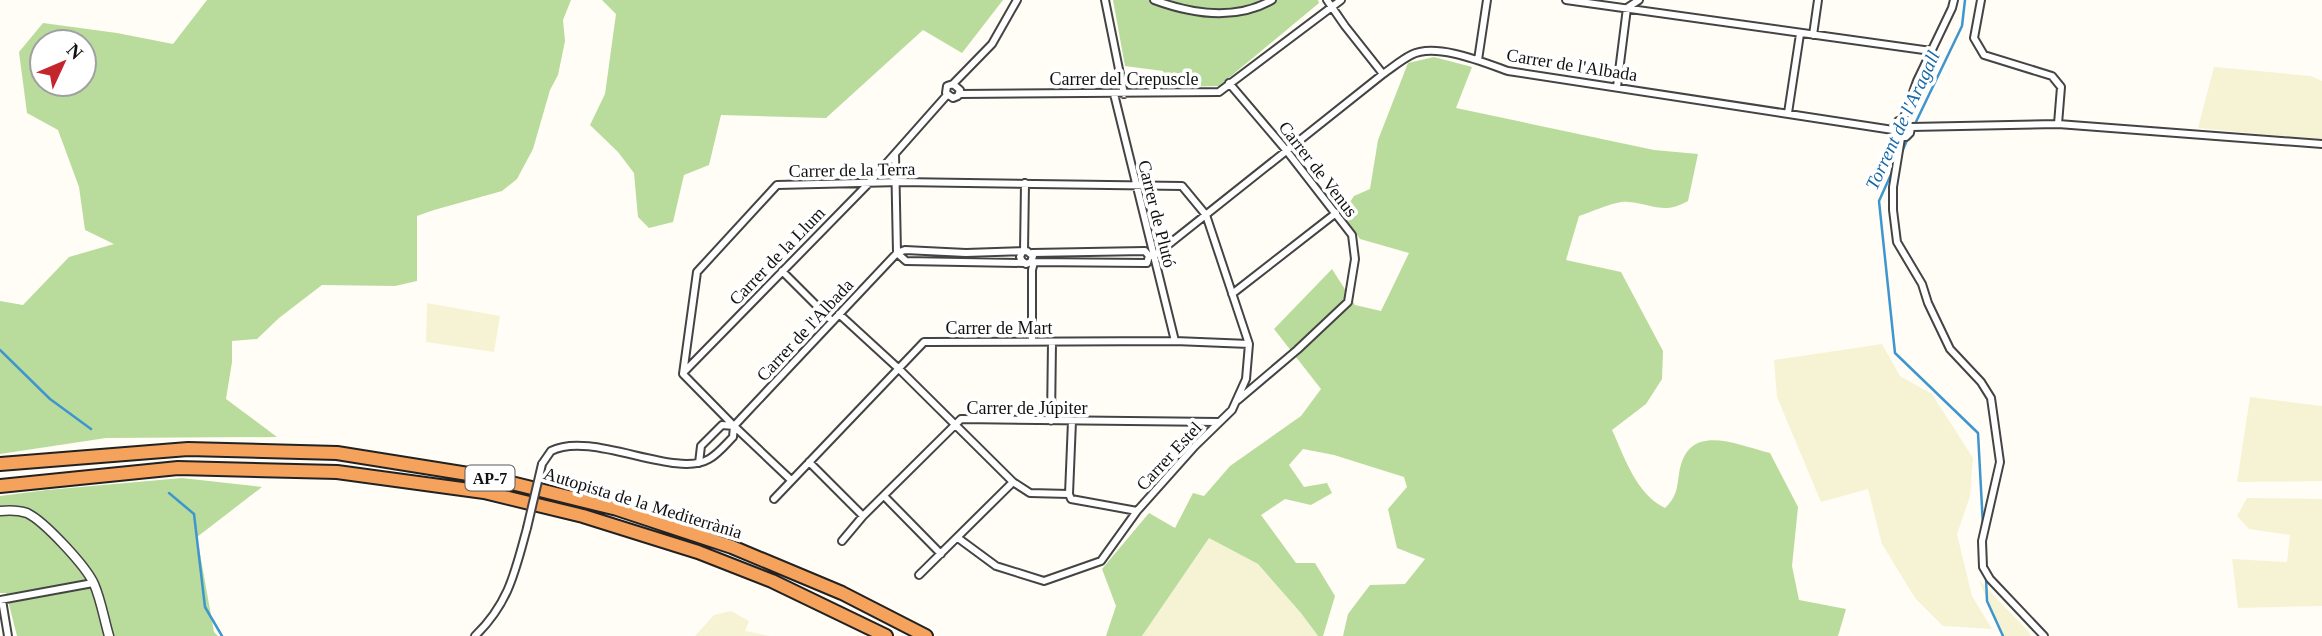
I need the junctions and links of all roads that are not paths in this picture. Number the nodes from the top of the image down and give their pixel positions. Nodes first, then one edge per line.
1 (1017, 0) edge
2 (1105, 0) edge
3 (1154, 0) edge
4 (1272, 0) edge
5 (1341, 0) edge
6 (1487, 0) edge
7 (1566, 0) edge
8 (1639, 0) edge
9 (1818, 0) edge
10 (1954, 0) edge
11 (1981, 0) edge
12 (1329, 3) edge
13 (1627, 8) junction
14 (1800, 34) junction
15 (1813, 35) junction
16 (1931, 51) junction
17 (1478, 60) junction
18 (1383, 74) junction
19 (1229, 83) junction
20 (953, 84) junction
21 (1618, 87) junction
22 (959, 94) junction
23 (1114, 94) junction
24 (1125, 94) junction
25 (947, 95) junction
26 (1788, 113) junction
27 (1903, 120) junction
28 (2058, 124) junction
29 (1911, 127) junction
30 (1893, 130) junction
31 (1901, 138) junction
32 (2322, 144) edge
33 (1286, 150) junction
34 (895, 154) junction
35 (897, 182) junction
36 (869, 183) junction
37 (1025, 183) junction
38 (1135, 185) junction
39 (1336, 213) junction
40 (1206, 215) junction
41 (1026, 252) junction
42 (897, 253) junction
43 (1151, 256) junction
44 (1030, 263) junction
45 (782, 271) junction
46 (1232, 294) junction
47 (839, 314) junction
48 (832, 321) junction
49 (1032, 341) junction
50 (1175, 341) junction
51 (1052, 342) junction
52 (1249, 344) junction
53 (899, 369) junction
54 (683, 373) junction
55 (1236, 402) junction
56 (1051, 421) junction
57 (1072, 421) junction
58 (1220, 422) junction
59 (955, 425) junction
60 (734, 426) junction
61 (809, 461) junction
62 (699, 463) junction
63 (0, 464) edge
64 (791, 480) junction
65 (1013, 482) junction
66 (0, 486) edge
67 (1069, 494) junction
68 (884, 496) junction
69 (774, 499) dead end
70 (0, 511) edge
71 (1137, 511) junction
72 (863, 516) junction
73 (958, 538) junction
74 (842, 541) dead end
75 (941, 554) junction
76 (919, 575) dead end
77 (93, 583) junction
78 (1, 600) edge
79 (8, 636) edge
80 (110, 636) edge
81 (475, 636) edge
82 (886, 636) edge
83 (926, 636) edge
84 (2044, 636) edge

1 - 20 street
2 - 24 street
3 - 4 street
5 - 12 street, Carrer del Crepuscle
6 - 17 street
7 - 13 street
8 - 13 street
9 - 15 street
10 - 16 street
11 - 28 street
12 - 18 street
12 - 19 street, Carrer del Crepuscle
13 - 14 street
13 - 21 street
14 - 15 street
14 - 26 street
15 - 16 street
16 - 27 street
17 - 18 street, Carrer de l'Albada
17 - 21 street, Carrer de l'Albada
18 - 33 street, Carrer de l'Albada
19 - 24 street, Carrer del Crepuscle
19 - 33 street, Carrer de Venus
20 - 22 street
20 - 25 street
21 - 26 street, Carrer de l'Albada
22 - 23 street, Carrer del Crepuscle
22 - 25 street
23 - 24 street, Carrer del Crepuscle
23 - 38 street, Carrer de Plutó
25 - 34 street, Carrer de la Llum
26 - 30 street, Carrer de l'Albada
27 - 29 street
27 - 30 street
28 - 29 street
28 - 32 street
29 - 31 street
30 - 31 street
31 - 84 street
33 - 39 street, Carrer de Venus
33 - 40 street, Carrer de l'Albada
34 - 35 street
34 - 36 street, Carrer de la Llum
35 - 36 street, Carrer de la Terra
35 - 37 street, Carrer de la Terra
35 - 42 street
36 - 45 street, Carrer de la Llum
36 - 54 street, Carrer de la Terra
37 - 38 street, Carrer de la Terra
37 - 41 street
38 - 40 street, Carrer de la Terra
38 - 43 street, Carrer de Plutó
39 - 46 street
39 - 55 street, Carrer de Venus
40 - 43 street, Carrer de l'Albada
40 - 46 street, Carrer Estel
41 - 42 street
41 - 43 street
41 - 44 street
41 - 44 street
42 - 44 street, Carrer de l'Albada
42 - 47 street, Carrer de l'Albada
43 - 44 street, Carrer de l'Albada
43 - 50 street, Carrer de Plutó
44 - 49 street
45 - 48 street
45 - 54 street, Carrer de la Llum
46 - 52 street, Carrer Estel
47 - 48 street, Carrer de l'Albada
47 - 53 street
48 - 60 street, Carrer de l'Albada
49 - 51 street, Carrer de Mart
49 - 53 street, Carrer de Mart
50 - 51 street, Carrer de Mart
50 - 52 street, Carrer de Mart
51 - 56 street
52 - 55 street, Carrer Estel
53 - 59 street
53 - 61 street, Carrer de Mart
54 - 60 street
55 - 58 street, Carrer Estel
56 - 57 street, Carrer de Júpiter
56 - 59 street, Carrer de Júpiter
57 - 58 street, Carrer de Júpiter
57 - 67 street
58 - 71 street, Carrer Estel
59 - 65 street
59 - 68 street, Carrer de Júpiter
60 - 62 street, Carrer de l'Albada
60 - 62 street, Carrer de l'Albada
60 - 64 street
61 - 64 street, Carrer de Mart
61 - 72 street
62 - 81 street, bridge
63 - 83 highway, Autopista de la Mediterrània / AP-7
64 - 69 street, Carrer de Mart
65 - 67 street
65 - 73 street
66 - 82 highway, Autopista de la Mediterrània / AP-7
67 - 71 street
68 - 72 street, Carrer de Júpiter
68 - 75 street
70 - 77 street
71 - 73 street, Carrer Estel
72 - 74 street, Carrer de Júpiter
73 - 75 street
75 - 76 street
77 - 78 street
77 - 80 street
78 - 79 street

